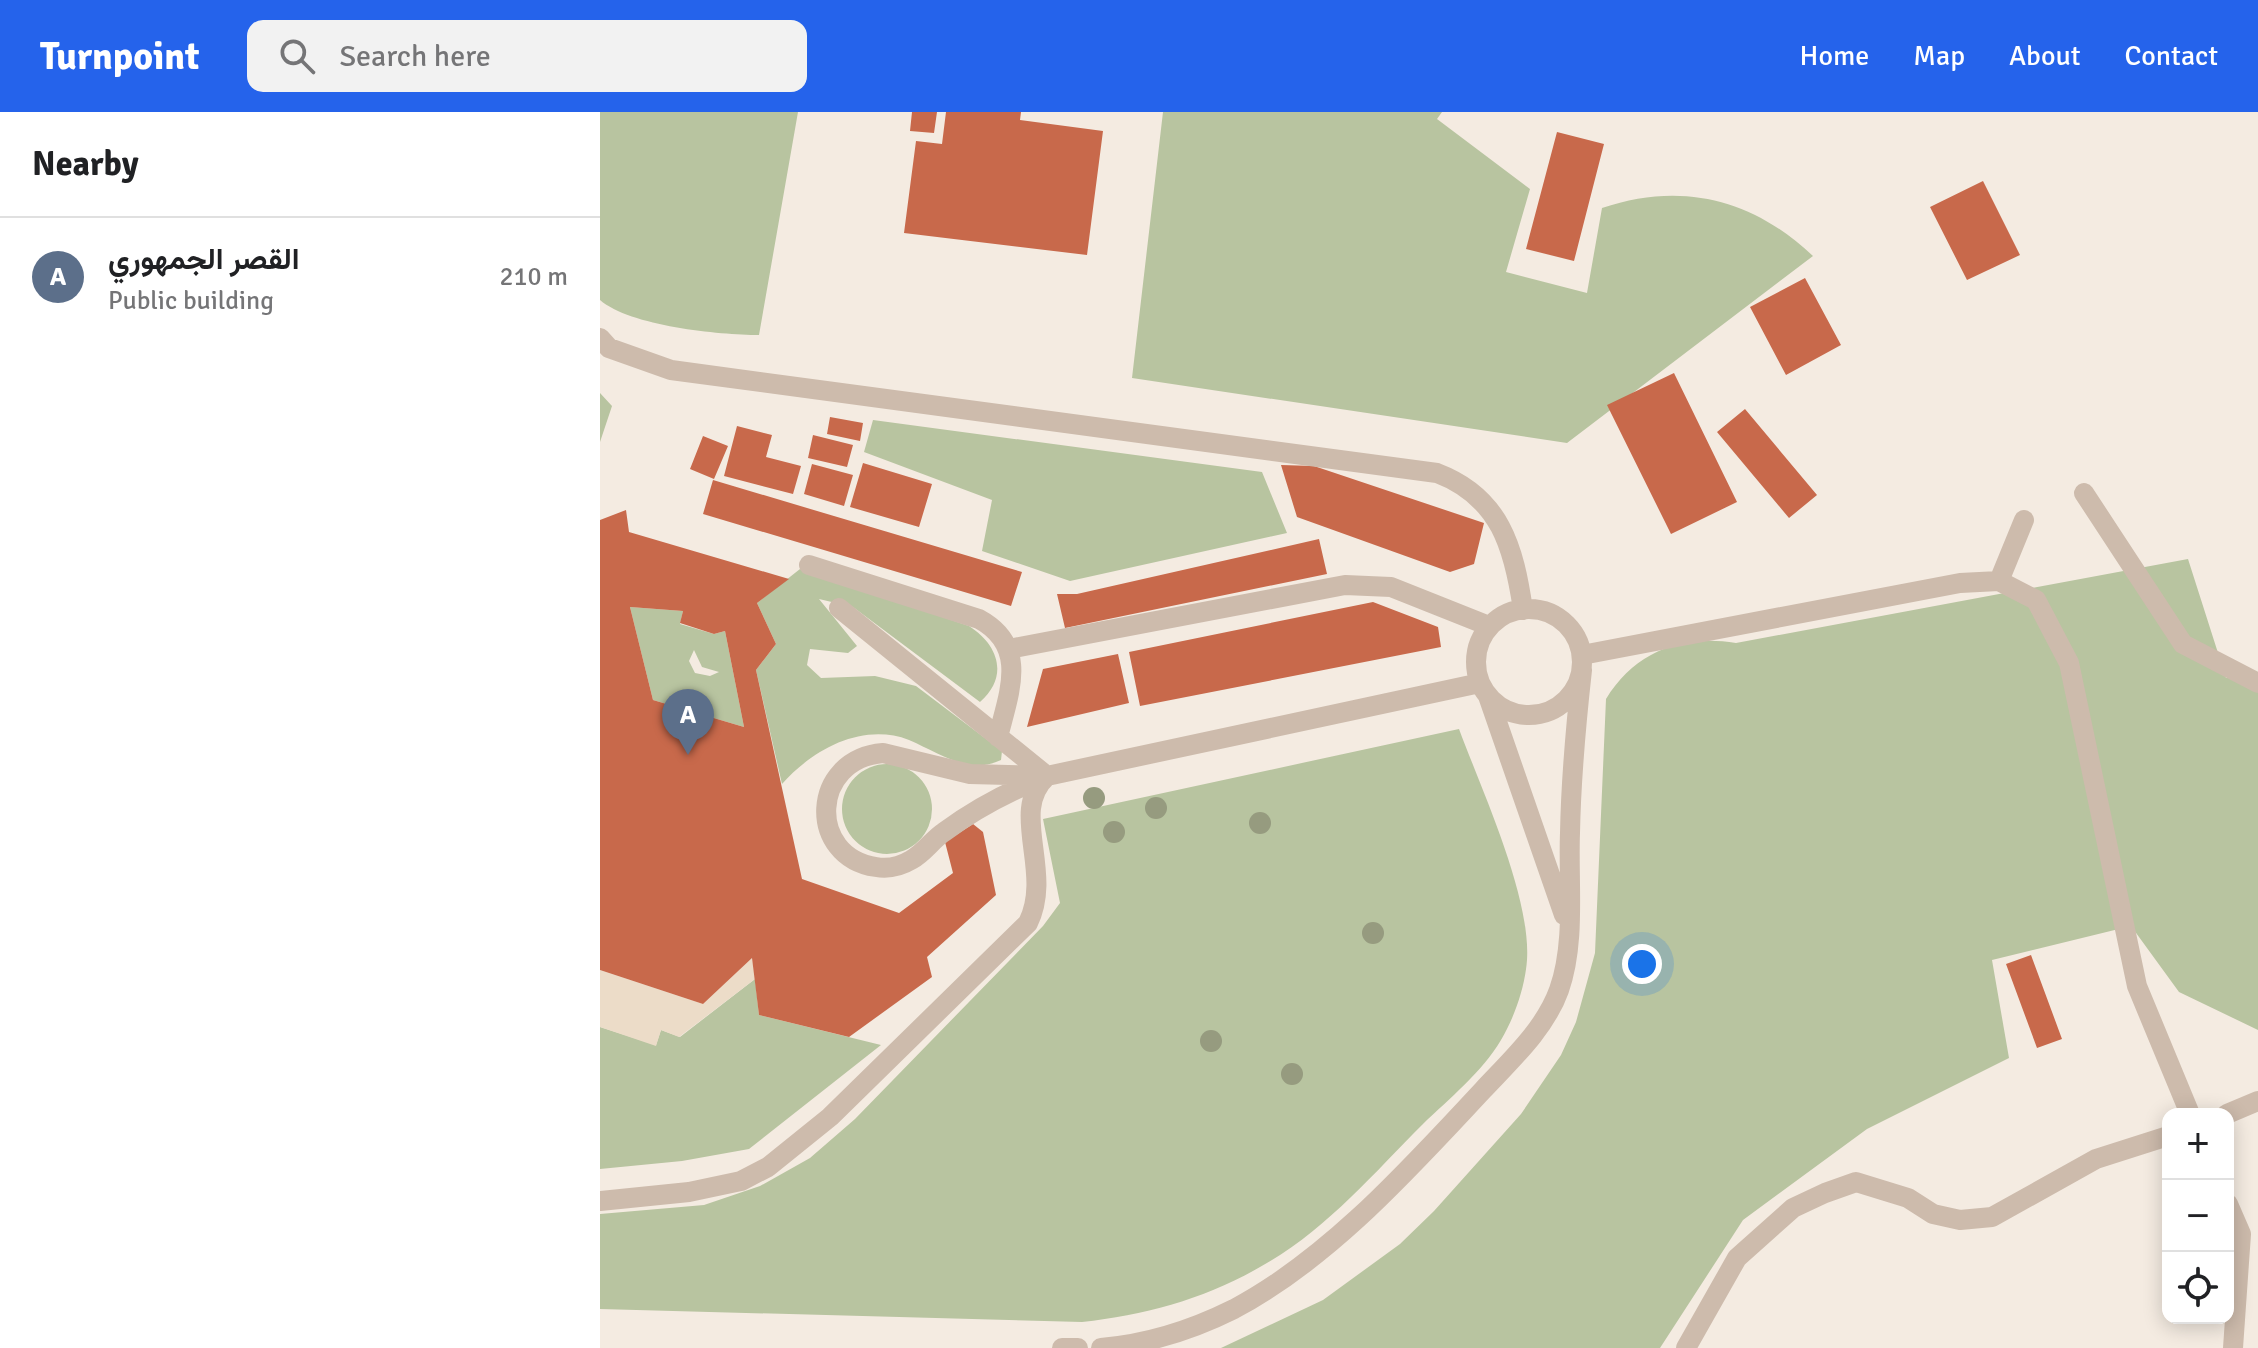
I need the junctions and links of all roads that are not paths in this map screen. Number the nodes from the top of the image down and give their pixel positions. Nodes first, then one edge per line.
1 (600, 338) edge
2 (2084, 493) dead end
3 (2024, 520) dead end
4 (809, 565) dead end
5 (1999, 581) junction
6 (839, 608) dead end
7 (1523, 610) junction
8 (1489, 626) junction
9 (1009, 649) junction
10 (1582, 663) junction
11 (2258, 683) edge
12 (1484, 689) junction
13 (998, 737) junction
14 (1047, 776) junction
15 (1568, 927) junction
16 (2258, 1101) edge
17 (2188, 1108) edge
18 (2234, 1111) edge
19 (2162, 1138) edge
20 (600, 1201) edge
21 (2234, 1218) edge
22 (1062, 1348) edge
23 (1078, 1348) edge
24 (1101, 1348) edge
25 (1686, 1348) edge
26 (2233, 1348) edge

1 - 7 street
2 - 11 street
3 - 5 street
4 - 9 street
5 - 10 street
5 - 17 street
6 - 13 street
7 - 8 street
7 - 10 street
8 - 9 street
8 - 12 street
9 - 13 street
10 - 12 street
10 - 15 street
12 - 14 street
12 - 15 street
13 - 14 street
14 - 14 street
14 - 20 street
15 - 24 street
16 - 18 street
19 - 25 street
21 - 26 street
22 - 23 street

